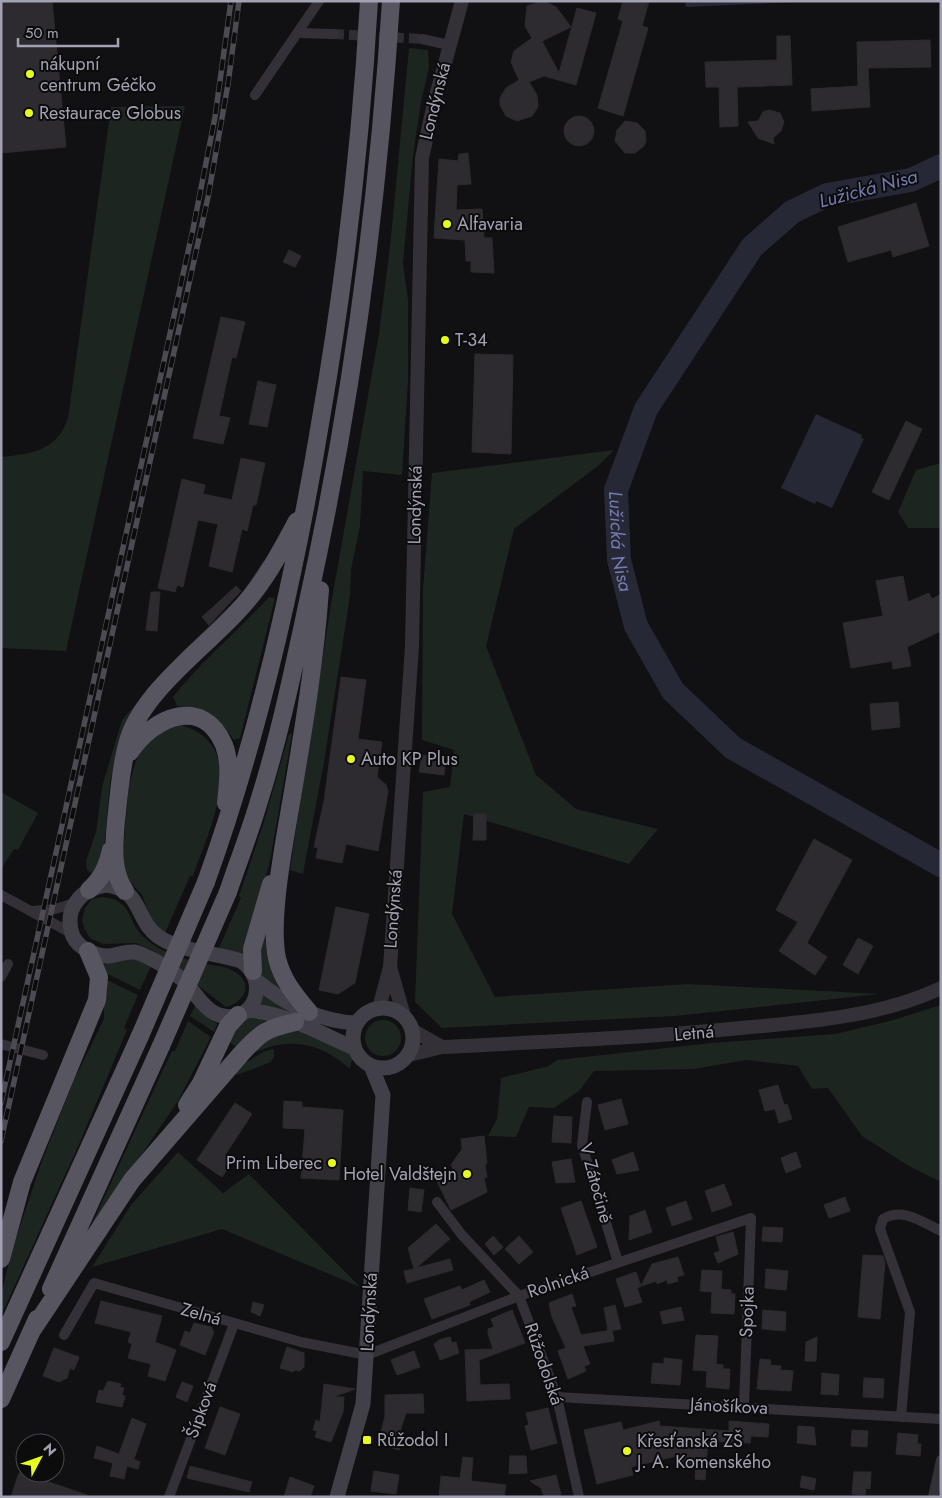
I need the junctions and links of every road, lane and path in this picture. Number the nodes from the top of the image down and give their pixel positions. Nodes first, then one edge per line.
1 (320, 1) edge
2 (369, 1) edge
3 (391, 1) edge
4 (462, 1) edge
5 (300, 33) junction
6 (334, 34) tunnel mouth
7 (422, 39) tunnel mouth
8 (449, 45) junction
9 (255, 95) dead end
10 (307, 503) junction
11 (325, 524) junction
12 (124, 760) junction
13 (224, 833) junction
14 (114, 837) junction
15 (285, 838) junction
16 (89, 890) junction
17 (125, 891) junction
18 (1, 894) edge
19 (75, 903) junction
20 (32, 911) junction
21 (72, 933) junction
22 (88, 952) junction
23 (8, 964) dead end
24 (390, 967) junction
25 (255, 976) junction
26 (1, 977) edge
27 (941, 988) edge
28 (379, 1008) junction
29 (242, 1013) junction
30 (404, 1016) junction
31 (302, 1017) junction
32 (357, 1023) junction
33 (412, 1030) junction
34 (1, 1044) edge
35 (442, 1047) junction
36 (354, 1048) junction
37 (43, 1055) dead end
38 (409, 1055) junction
39 (371, 1066) junction
40 (396, 1066) junction
41 (383, 1095) junction
42 (587, 1102) dead end
43 (160, 1148) junction
44 (437, 1202) dead end
45 (751, 1218) joint
46 (941, 1231) edge
47 (1, 1260) edge
48 (618, 1262) junction
49 (519, 1296) junction
50 (234, 1324) junction
51 (33, 1329) junction
52 (64, 1335) dead end
53 (1, 1342) edge
54 (367, 1354) junction
55 (557, 1397) junction
56 (1, 1399) edge
57 (744, 1406) junction
58 (901, 1418) junction
59 (941, 1419) edge
60 (941, 1460) edge
61 (169, 1497) edge
62 (337, 1497) edge
63 (579, 1497) edge
64 (933, 1497) edge

1 - 5 street
2 - 10 highway
3 - 11 highway
4 - 8 street, Londýnská
5 - 6 street
5 - 9 street
7 - 8 street, Londýnská
8 - 24 street, Londýnská
10 - 12 highway
10 - 13 highway
11 - 15 highway
11 - 51 highway, bridge
12 - 13 highway
12 - 14 highway
13 - 53 highway, bridge
14 - 16 highway
14 - 17 highway
15 - 25 highway
15 - 31 highway
16 - 17 main road
16 - 19 main road
17 - 25 main road
18 - 20 street
19 - 20 street
19 - 21 main road
20 - 21 street
21 - 22 main road
22 - 29 main road
22 - 47 highway
23 - 26 street
24 - 28 street, Londýnská
24 - 30 street, Londýnská
25 - 29 main road
25 - 31 main road
27 - 35 street, Letná
28 - 30 main road
28 - 32 main road
29 - 31 main road
29 - 43 highway
30 - 33 main road, Londýnská
31 - 32 main road
31 - 36 main road
31 - 43 highway
32 - 36 main road
33 - 35 street
33 - 38 main road
34 - 37 street
35 - 38 street, Letná
36 - 39 main road, Londýnská
38 - 40 main road
39 - 40 main road
39 - 41 main road, Londýnská
40 - 41 main road
41 - 54 main road, Londýnská
42 - 48 street, V Zátočině
43 - 51 highway
44 - 49 street, Růžodolská
45 - 48 street, Rolnická
45 - 57 street, Spojka
46 - 58 street
48 - 49 street, Rolnická
49 - 54 street, Rolnická
49 - 55 street, Růžodolská
50 - 52 street, Zelná
50 - 54 street, Zelná
50 - 61 street, Šípková
51 - 56 highway
54 - 62 main road, Londýnská
55 - 57 street, Jánošíkova
55 - 63 street, Růžodolská
57 - 58 street, Jánošíkova
58 - 59 street, Jánošíkova
60 - 64 street

